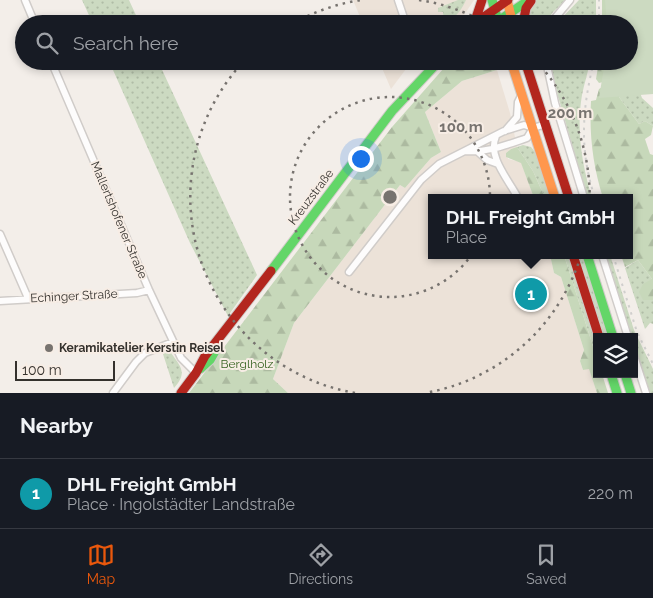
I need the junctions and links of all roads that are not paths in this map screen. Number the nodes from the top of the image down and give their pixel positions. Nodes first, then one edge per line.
1 (25, 0) edge
2 (398, 0) edge
3 (482, 0) edge
4 (507, 0) edge
5 (530, 0) edge
6 (570, 0) edge
7 (493, 4) edge
8 (510, 13) junction
9 (31, 15) edge
10 (403, 15) edge
11 (477, 15) edge
12 (483, 15) edge
13 (507, 15) edge
14 (525, 15) edge
15 (558, 15) edge
16 (55, 70) edge
17 (430, 70) edge
18 (514, 70) edge
19 (528, 70) edge
20 (548, 70) edge
21 (522, 94) junction
22 (546, 124) junction
23 (533, 128) junction
24 (504, 132) junction
25 (496, 136) junction
26 (478, 144) junction
27 (493, 149) junction
28 (465, 151) junction
29 (478, 152) junction
30 (498, 164) junction
31 (516, 194) edge
32 (554, 194) edge
33 (568, 194) edge
34 (583, 194) edge
35 (0, 234) edge
36 (574, 259) edge
37 (588, 259) edge
38 (603, 259) edge
39 (349, 272) dead end
40 (149, 290) junction
41 (28, 298) junction
42 (0, 301) edge
43 (598, 333) edge
44 (612, 333) edge
45 (627, 333) edge
46 (173, 342) junction
47 (638, 368) edge
48 (196, 373) junction
49 (612, 378) edge
50 (626, 378) edge
51 (113, 393) edge
52 (181, 393) edge
53 (617, 393) edge
54 (631, 393) edge
55 (646, 393) edge

1 - 9 street
2 - 10 street
3 - 11 main road
4 - 7 main road
4 - 8 main road
5 - 8 main road
5 - 14 main road
6 - 15 street
7 - 12 main road
8 - 13 main road
16 - 40 street, Mallertshofener Straße
17 - 48 main road, Kreuzstraße
18 - 21 main road
19 - 22 main road
20 - 34 street
21 - 23 main road
21 - 24 street
22 - 23 street
22 - 33 main road
23 - 24 street
23 - 27 street
23 - 32 main road
24 - 25 street
25 - 26 street
25 - 27 street
26 - 28 street
26 - 29 street
27 - 29 street
27 - 30 street
28 - 29 street
28 - 39 street
29 - 30 street
30 - 31 street
35 - 41 street
36 - 43 main road
37 - 44 main road
38 - 45 street
40 - 41 street, Echinger Straße
40 - 46 street, Mallertshofener Straße
41 - 42 street, Echinger Straße
46 - 48 street, Mallertshofener Straße
46 - 51 street
47 - 55 street
48 - 52 main road, Kreuzstraße
49 - 53 main road
50 - 54 main road

